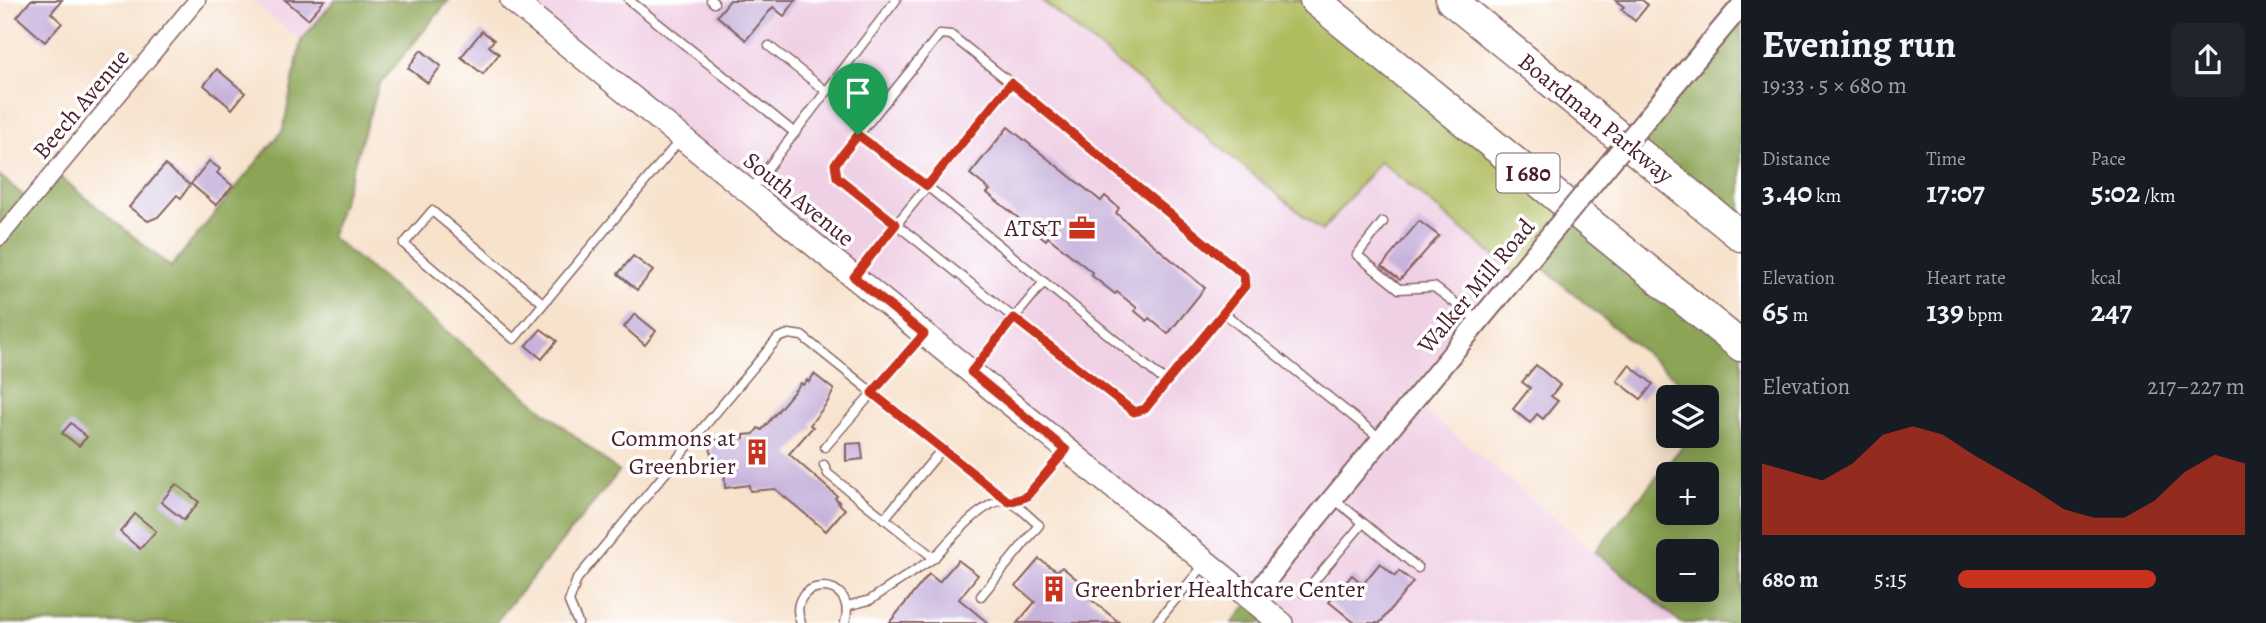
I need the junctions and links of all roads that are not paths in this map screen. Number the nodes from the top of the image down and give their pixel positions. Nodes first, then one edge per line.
1 (197, 0) edge
2 (512, 0) edge
3 (629, 0) edge
4 (896, 0) edge
5 (1315, 0) edge
6 (1451, 0) edge
7 (1741, 6) edge
8 (769, 46) dead end
9 (1011, 83) junction
10 (827, 92) junction
11 (795, 133) junction
12 (858, 135) junction
13 (682, 138) junction
14 (927, 186) junction
15 (749, 193) junction
16 (1383, 222) dead end
17 (896, 224) junction
18 (1741, 236) edge
19 (0, 237) edge
20 (854, 277) junction
21 (1043, 283) junction
22 (543, 303) junction
23 (1224, 313) junction
24 (1014, 318) junction
25 (1479, 321) junction
26 (924, 334) junction
27 (1741, 346) edge
28 (971, 372) junction
29 (1166, 382) junction
30 (872, 393) junction
31 (1381, 439) junction
32 (825, 447) dead end
33 (942, 449) junction
34 (1066, 450) junction
35 (824, 465) dead end
36 (1333, 498) junction
37 (1009, 502) junction
38 (884, 519) junction
39 (1363, 523) junction
40 (934, 558) junction
41 (1206, 562) junction
42 (1418, 569) dead end
43 (1304, 593) dead end
44 (981, 596) dead end
45 (1252, 600) junction
46 (847, 606) junction
47 (578, 623) edge
48 (801, 623) edge
49 (845, 623) edge
50 (1156, 623) edge
51 (1281, 623) edge

1 - 19 street, Beech Avenue
2 - 13 main road, South Avenue
3 - 11 lane
4 - 10 lane
5 - 27 highway, I 680
6 - 18 highway, Boardman Parkway
7 - 25 street, Walker Mill Road, bridge
8 - 10 lane
9 - 12 lane
9 - 14 lane
9 - 23 lane
10 - 11 lane
11 - 15 lane
12 - 14 lane
12 - 17 lane
13 - 15 main road, South Avenue
13 - 22 lane
14 - 17 lane
14 - 21 lane
15 - 20 main road, South Avenue
16 - 25 lane
17 - 20 lane
17 - 24 lane
20 - 26 main road, South Avenue
21 - 24 lane
21 - 29 lane
22 - 22 lane
23 - 29 lane
23 - 31 lane
24 - 28 lane
24 - 29 lane
25 - 31 street, Walker Mill Road
26 - 28 main road, South Avenue
26 - 30 lane
28 - 34 main road, South Avenue
30 - 32 lane
30 - 33 lane
30 - 47 lane
31 - 36 street, Walker Mill Road
33 - 37 lane
33 - 38 lane
34 - 37 lane
34 - 41 main road, South Avenue
35 - 38 lane
36 - 39 lane
36 - 45 street, Walker Mill Road
37 - 40 lane
37 - 44 lane
38 - 40 lane
39 - 42 lane
39 - 43 lane
40 - 46 lane
41 - 45 main road, South Avenue
41 - 50 lane
45 - 51 main road, South Avenue
46 - 48 lane
46 - 49 lane

